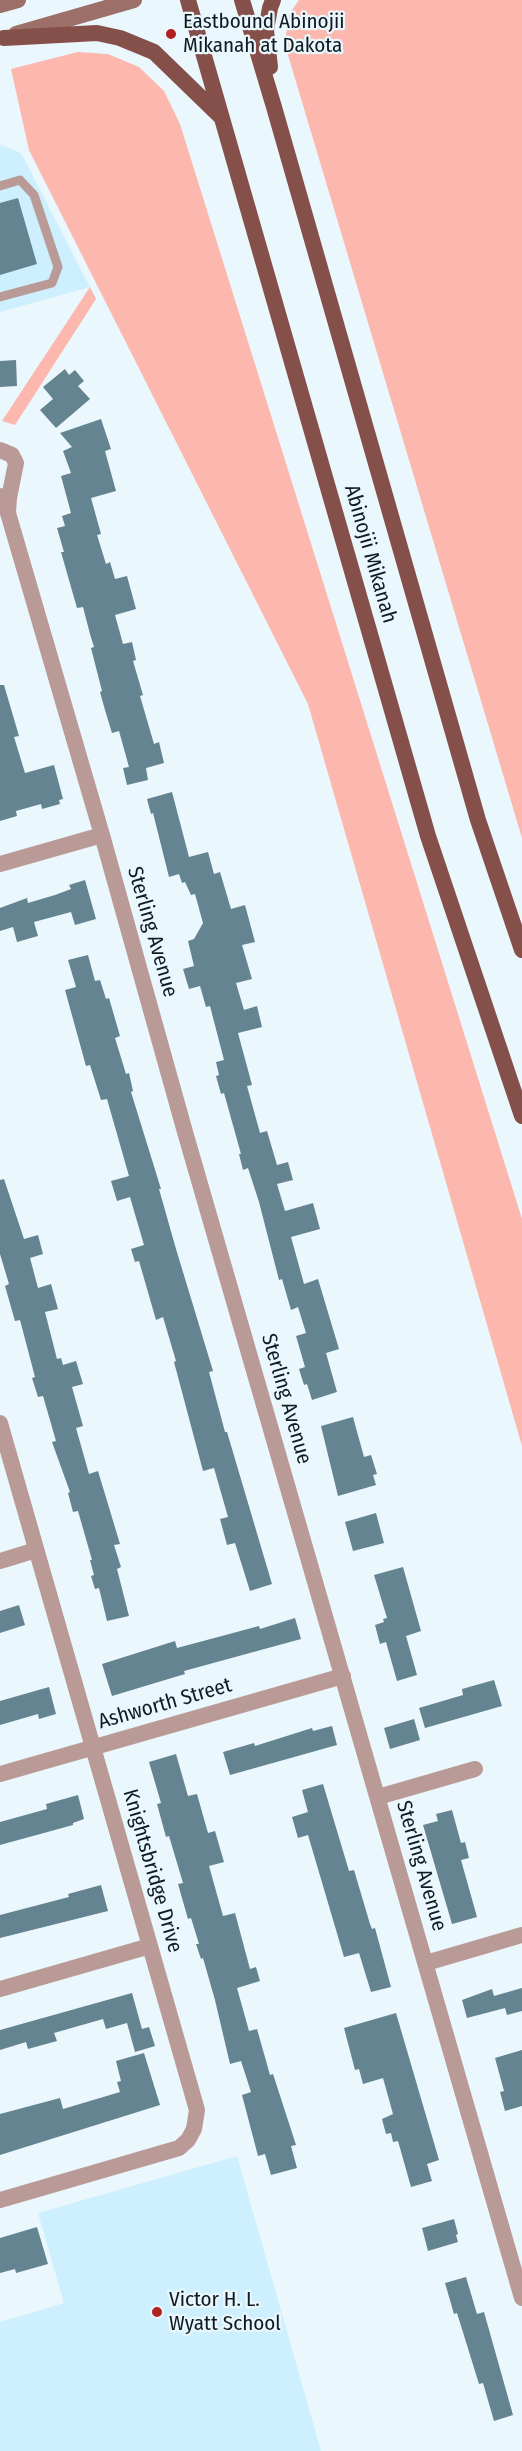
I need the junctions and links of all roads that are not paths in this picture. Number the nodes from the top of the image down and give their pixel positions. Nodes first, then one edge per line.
1 (18, 0) edge
2 (134, 0) edge
3 (188, 0) edge
4 (242, 0) edge
5 (273, 0) edge
6 (0, 5) edge
7 (2, 38) edge
8 (274, 106) junction
9 (222, 117) junction
10 (0, 186) edge
11 (0, 297) edge
12 (0, 450) edge
13 (0, 496) edge
14 (8, 513) junction
15 (102, 835) junction
16 (0, 864) edge
17 (522, 950) edge
18 (522, 1116) edge
19 (0, 1423) edge
20 (36, 1550) junction
21 (0, 1561) edge
22 (343, 1676) junction
23 (93, 1748) junction
24 (475, 1769) dead end
25 (0, 1774) edge
26 (378, 1797) junction
27 (522, 1935) edge
28 (150, 1946) junction
29 (426, 1963) junction
30 (0, 1989) edge
31 (0, 2200) edge
32 (522, 2298) edge

1 - 6 main road
2 - 7 main road
3 - 9 main road, Abinojii Mikanah
4 - 8 main road, Abinojii Mikanah
5 - 8 main road
7 - 9 main road
8 - 17 main road, Abinojii Mikanah
9 - 18 main road, Abinojii Mikanah
10 - 11 lane
12 - 14 street, Sterling Avenue
13 - 14 street, Sterling Avenue
14 - 15 street, Sterling Avenue
15 - 16 street
15 - 22 street, Sterling Avenue
19 - 20 street, Knightsbridge Drive
20 - 21 street
20 - 23 street, Knightsbridge Drive
22 - 23 street, Ashworth Street
22 - 26 street, Sterling Avenue
23 - 25 street, Ashworth Street
23 - 28 street, Knightsbridge Drive
24 - 26 street
26 - 29 street, Sterling Avenue
27 - 29 street
28 - 30 street
28 - 31 street, Knightsbridge Drive
29 - 32 street, Sterling Avenue

